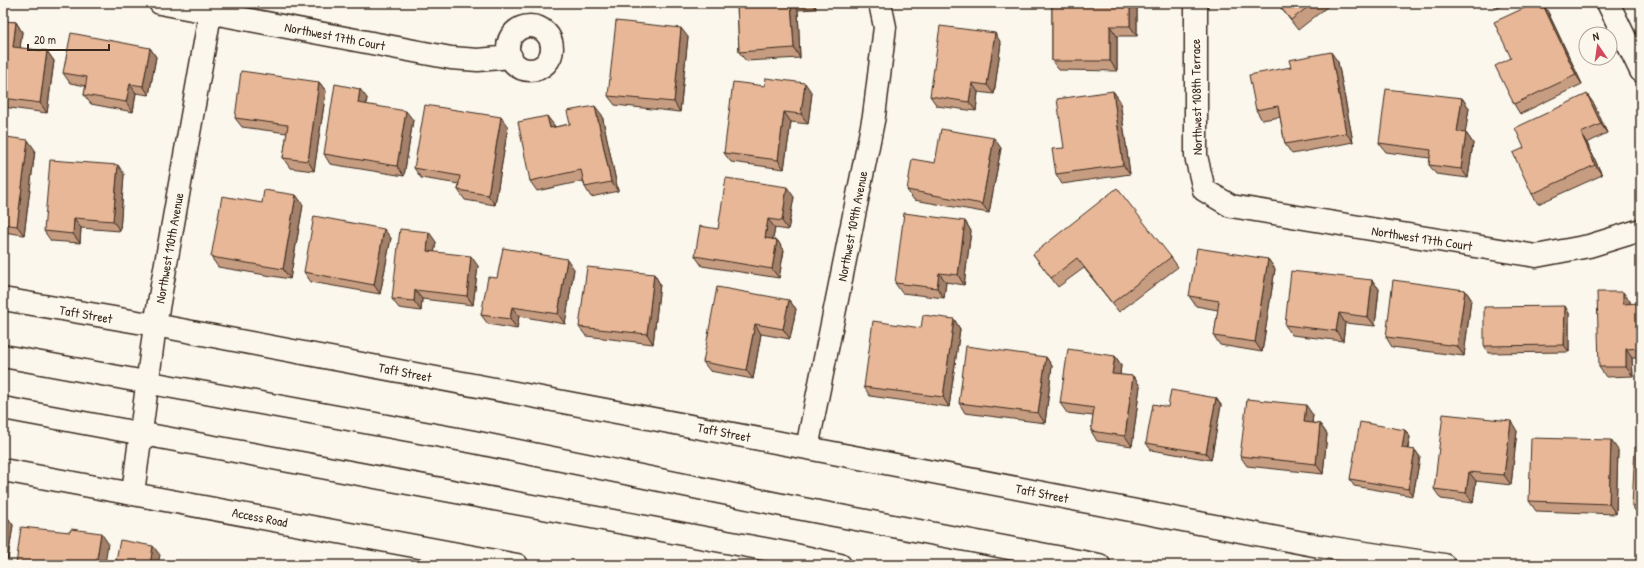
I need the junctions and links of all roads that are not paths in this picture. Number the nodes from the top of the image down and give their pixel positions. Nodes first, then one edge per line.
1 (160, 3) edge
2 (880, 3) edge
3 (1196, 3) edge
4 (1608, 3) edge
5 (212, 8) edge
6 (511, 57) dead end
7 (1641, 71) edge
8 (1204, 190) joint
9 (1641, 230) edge
10 (3, 299) edge
11 (155, 325) junction
12 (3, 356) edge
13 (147, 382) junction
14 (3, 408) edge
15 (140, 434) junction
16 (807, 448) junction
17 (3, 470) edge
18 (133, 493) junction
19 (517, 565) edge
20 (840, 565) edge
21 (1099, 565) edge
22 (1444, 565) edge

1 - 5 street, Northwest 17th Court
2 - 16 street, Northwest 109th Avenue
3 - 8 street, Northwest 108th Terrace
4 - 7 street
5 - 6 street, Northwest 17th Court
5 - 11 street, Northwest 110th Avenue
8 - 9 street, Northwest 17th Court
10 - 11 street, Taft Street
11 - 13 street, Northwest 110th Avenue
11 - 16 street, Taft Street
12 - 13 street
13 - 15 street, Northwest 110th Avenue
13 - 21 street
14 - 15 street
15 - 18 street, Northwest 110th Avenue
15 - 20 street
16 - 22 street, Taft Street
17 - 18 street, Access Road
18 - 19 street, Access Road

